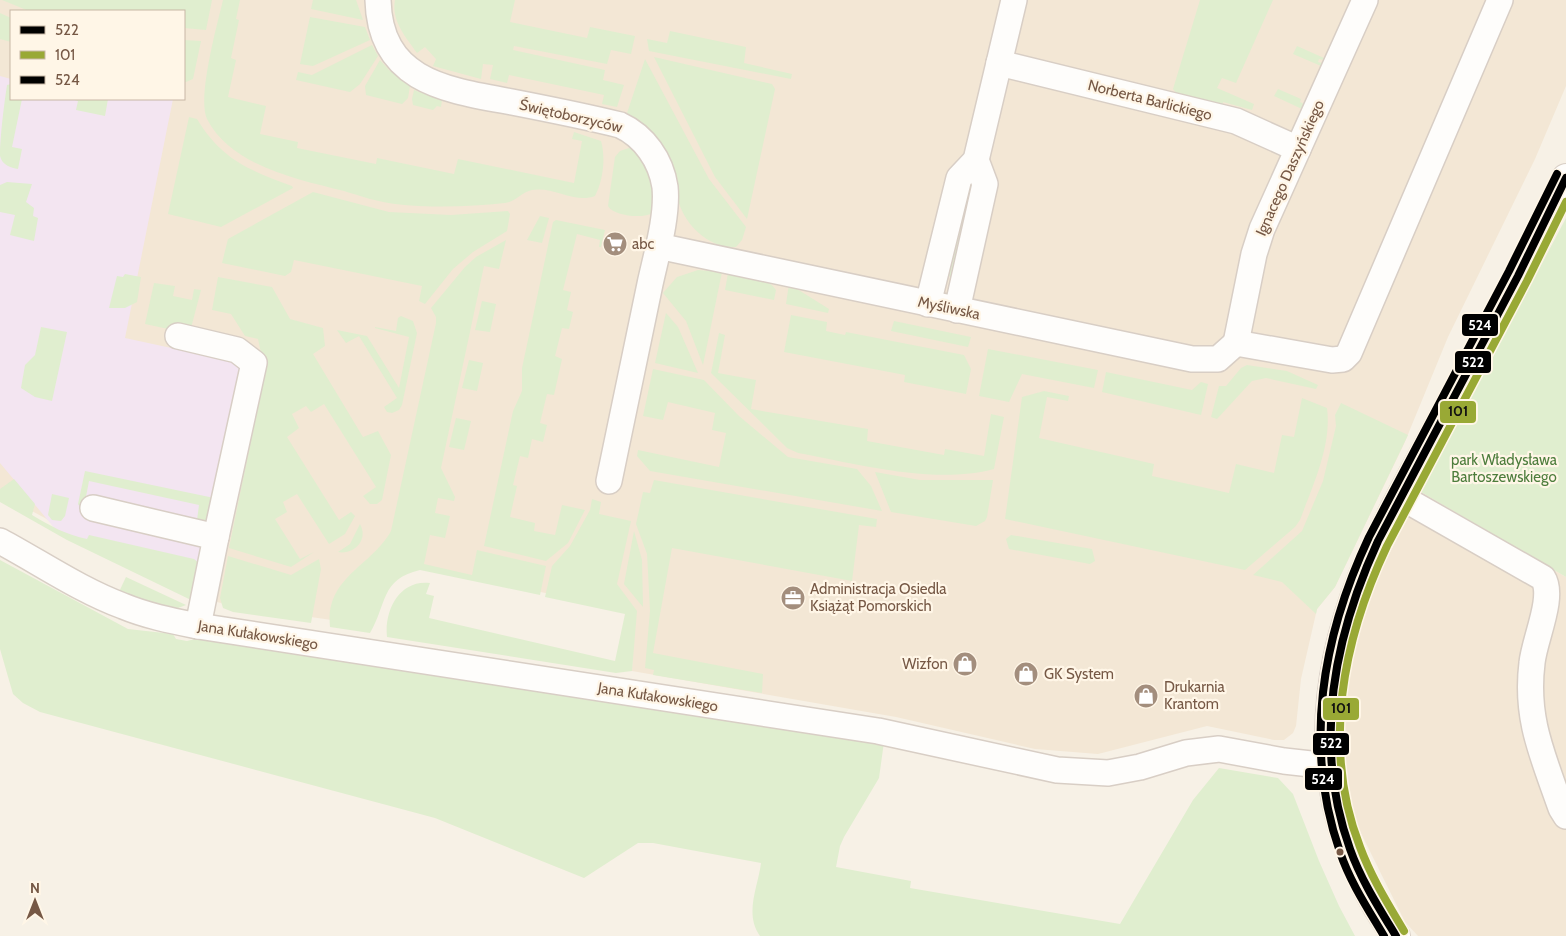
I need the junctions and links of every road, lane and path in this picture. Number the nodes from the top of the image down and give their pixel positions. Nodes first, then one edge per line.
1 (378, 0) edge
2 (1014, 0) edge
3 (1365, 0) edge
4 (1500, 0) edge
5 (999, 63) junction
6 (1298, 149) junction
7 (976, 160) junction
8 (1566, 178) edge
9 (659, 237) junction
10 (928, 304) junction
11 (957, 310) junction
12 (178, 336) dead end
13 (1236, 343) junction
14 (609, 481) dead end
15 (1401, 497) junction
16 (93, 508) dead end
17 (216, 537) junction
18 (0, 540) edge
19 (198, 626) junction
20 (1329, 766) junction
21 (1564, 812) edge
22 (1396, 936) edge

1 - 9 street, Świętoborzyców
2 - 5 street
3 - 6 street, Ignacego Daszyńskiego
4 - 13 street
5 - 6 street, Norberta Barlickiego
5 - 7 street
6 - 13 street, Ignacego Daszyńskiego
7 - 10 street
7 - 11 street
8 - 15 street
9 - 10 street, Myśliwska
9 - 14 street, Świętoborzyców
10 - 11 street, Myśliwska
11 - 13 street, Myśliwska
12 - 17 street
15 - 20 street
15 - 21 street
16 - 17 street
17 - 19 street
18 - 19 street, Jana Kułakowskiego
19 - 20 street, Jana Kułakowskiego
20 - 22 street

